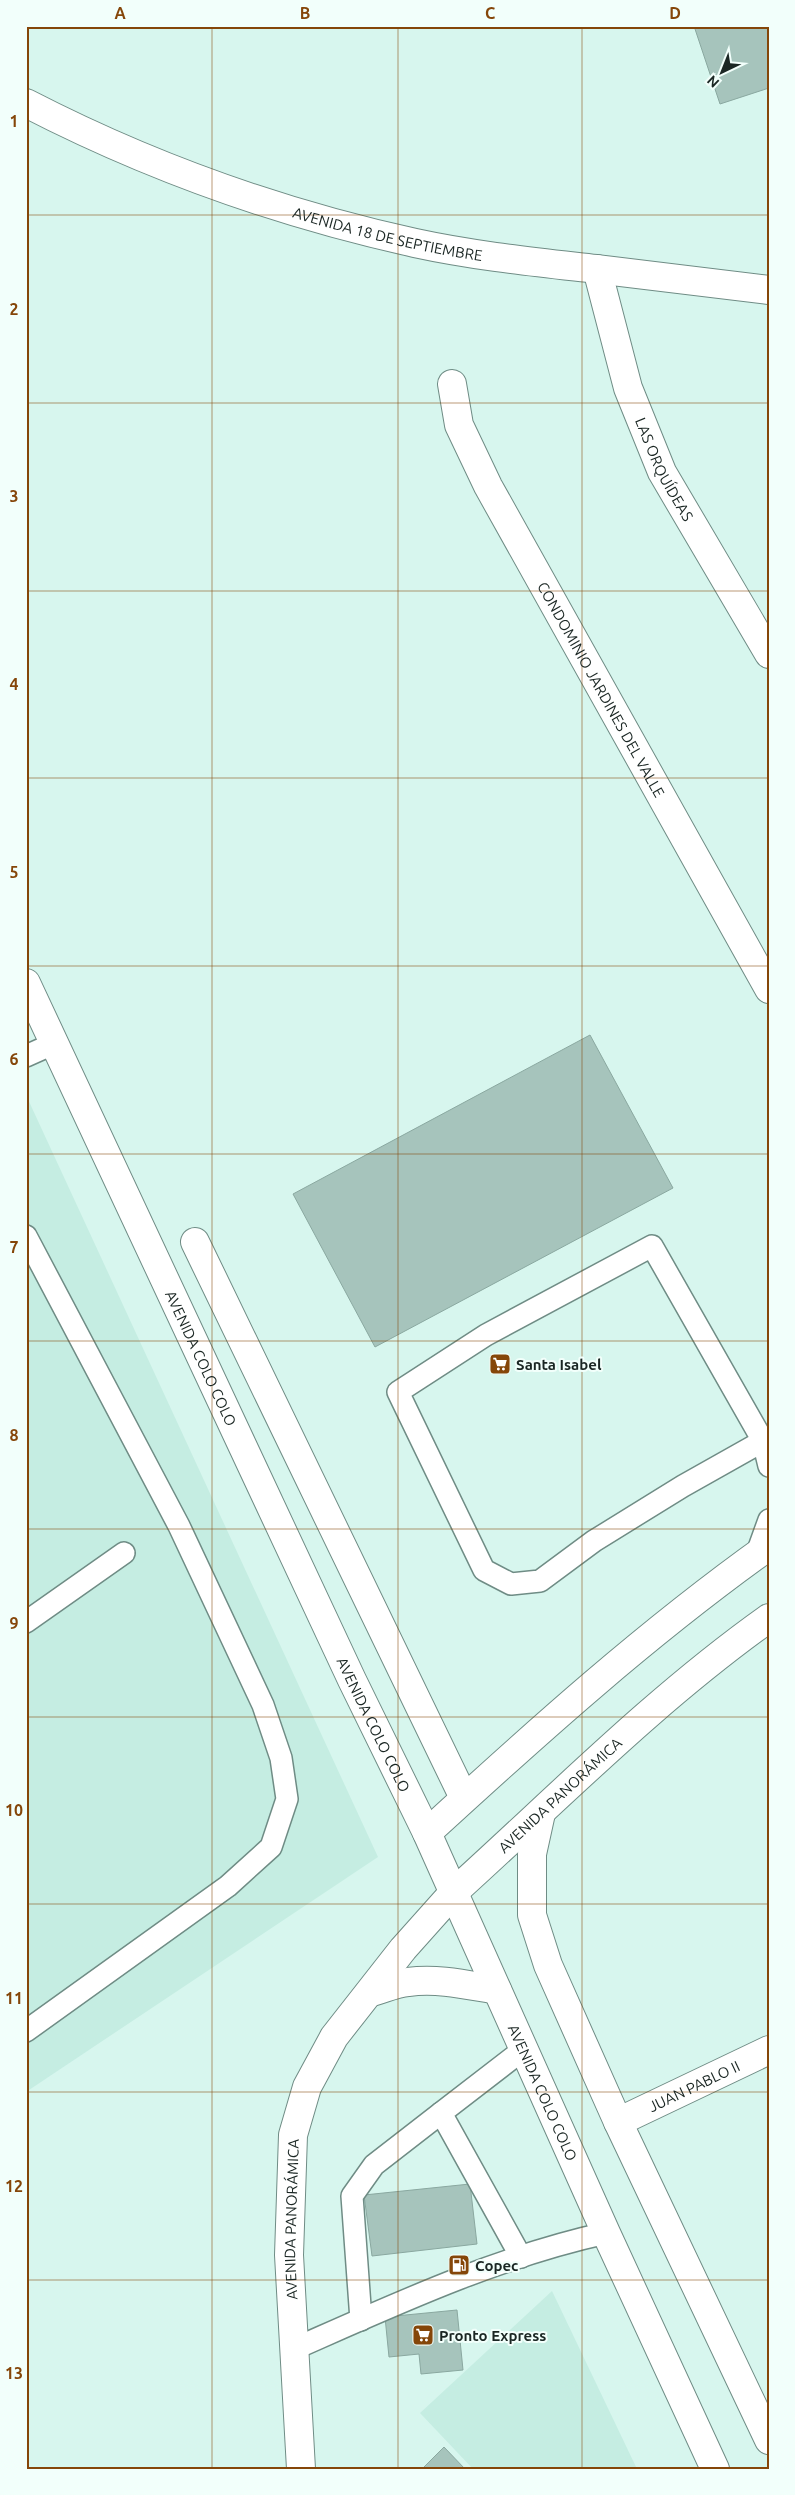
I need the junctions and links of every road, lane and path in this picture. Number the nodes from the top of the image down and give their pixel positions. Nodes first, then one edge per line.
1 (26, 103) edge
2 (597, 269) junction
3 (769, 290) edge
4 (452, 384) dead end
5 (769, 654) edge
6 (26, 983) edge
7 (769, 989) edge
8 (54, 1042) junction
9 (26, 1056) edge
10 (26, 1236) edge
11 (195, 1242) dead end
12 (766, 1443) edge
13 (769, 1466) edge
14 (769, 1520) edge
15 (762, 1551) edge
16 (124, 1553) dead end
17 (769, 1618) edge
18 (26, 1622) edge
19 (464, 1798) junction
20 (541, 1813) junction
21 (426, 1833) junction
22 (453, 1892) junction
23 (497, 1990) junction
24 (370, 1992) junction
25 (26, 2031) edge
26 (524, 2049) junction
27 (769, 2050) edge
28 (440, 2113) junction
29 (618, 2122) junction
30 (606, 2233) junction
31 (521, 2257) junction
32 (361, 2320) junction
33 (294, 2349) junction
34 (769, 2440) edge
35 (301, 2469) edge
36 (715, 2469) edge

1 - 2 street, AVENIDA 18 DE SEPTIEMBRE
2 - 3 street, AVENIDA 18 DE SEPTIEMBRE
2 - 5 street, LAS ORQUÍDEAS
4 - 7 street, CONDOMINIO JARDINES DEL VALLE
6 - 8 street, AVENIDA COLO COLO
8 - 9 lane
8 - 21 street, AVENIDA COLO COLO
10 - 25 lane
11 - 19 street
12 - 12 lane
12 - 13 lane
14 - 15 lane
15 - 19 street
16 - 18 lane
17 - 20 street, AVENIDA PANORÁMICA
19 - 21 street
20 - 22 street, AVENIDA PANORÁMICA
20 - 29 street
21 - 22 street, AVENIDA COLO COLO
22 - 23 street, AVENIDA COLO COLO
22 - 24 street, AVENIDA PANORÁMICA
23 - 24 street
23 - 26 street, AVENIDA COLO COLO
24 - 33 street, AVENIDA PANORÁMICA
26 - 28 lane
26 - 30 street, AVENIDA COLO COLO
27 - 29 street, JUAN PABLO II
28 - 31 lane
28 - 32 lane
29 - 34 street
30 - 31 lane
30 - 36 street, AVENIDA COLO COLO
31 - 32 lane
32 - 33 lane
33 - 35 street, AVENIDA PANORÁMICA

